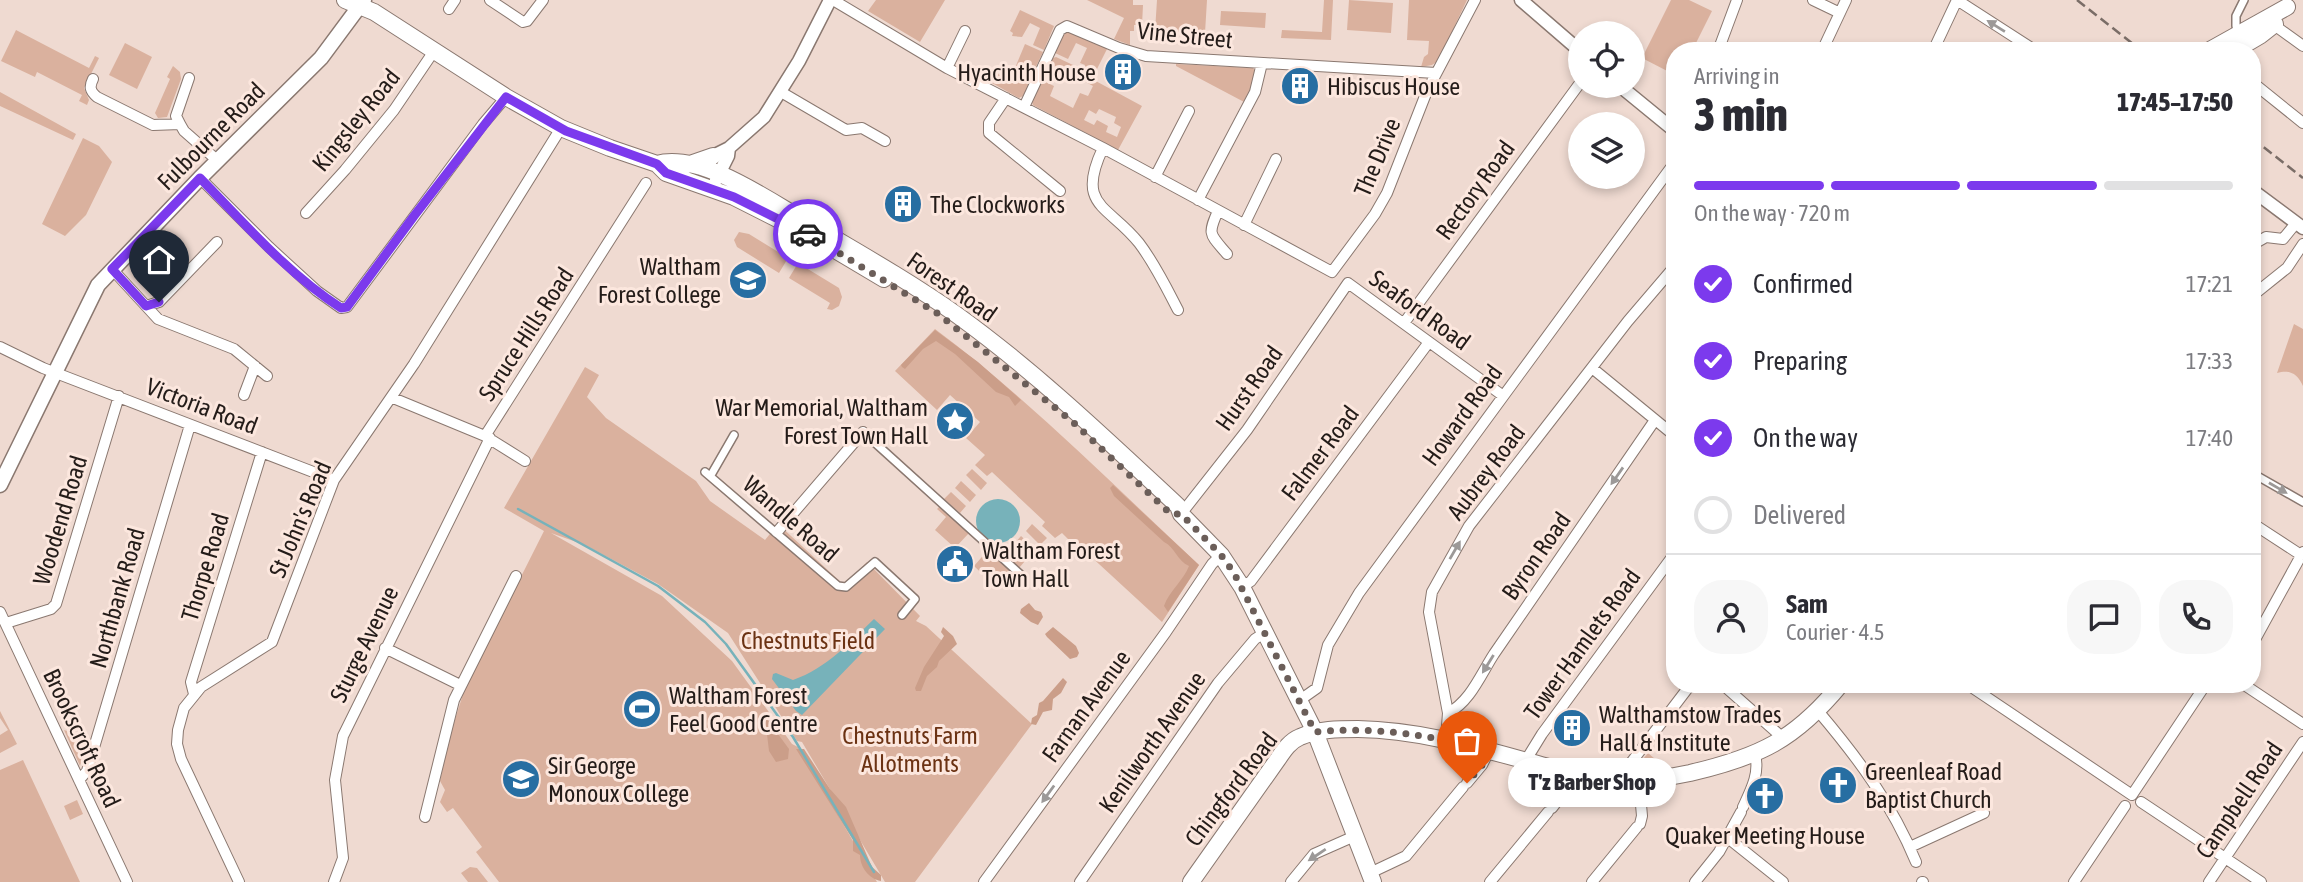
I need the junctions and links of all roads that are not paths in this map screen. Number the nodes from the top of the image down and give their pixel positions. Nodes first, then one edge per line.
1 (490, 0) edge
2 (543, 0) edge
3 (832, 0) edge
4 (1475, 0) edge
5 (1521, 0) edge
6 (1737, 0) edge
7 (1813, 0) edge
8 (1846, 0) edge
9 (1957, 0) edge
10 (2244, 0) edge
11 (356, 2) edge
12 (2289, 3) edge
13 (1840, 13) junction
14 (2269, 23) junction
15 (2236, 26) dead end
16 (965, 31) dead end
17 (1568, 41) edge
18 (1721, 42) edge
19 (1826, 42) edge
20 (1937, 42) edge
21 (2022, 42) edge
22 (2230, 42) edge
23 (2249, 42) edge
24 (2303, 46) edge
25 (435, 51) junction
26 (1262, 63) junction
27 (947, 68) junction
28 (1436, 73) junction
29 (189, 78) dead end
30 (93, 79) dead end
31 (2261, 89) edge
32 (781, 92) junction
33 (506, 97) junction
34 (1006, 98) junction
35 (1569, 98) edge
36 (1635, 98) edge
37 (1024, 107) junction
38 (1189, 111) dead end
39 (1666, 123) edge
40 (2303, 123) edge
41 (180, 124) junction
42 (561, 128) junction
43 (885, 141) dead end
44 (729, 148) junction
45 (1103, 148) junction
46 (1276, 159) dead end
47 (218, 161) junction
48 (657, 164) junction
49 (711, 174) junction
50 (1666, 174) edge
51 (1155, 177) junction
52 (200, 178) junction
53 (646, 183) dead end
54 (1060, 191) dead end
55 (2261, 197) edge
56 (1198, 200) junction
57 (1217, 211) junction
58 (306, 213) dead end
59 (1244, 225) junction
60 (2299, 225) edge
61 (2261, 240) edge
62 (217, 242) dead end
63 (2303, 244) edge
64 (1227, 254) dead end
65 (117, 274) junction
66 (1666, 276) edge
67 (1348, 283) joint
68 (2261, 289) edge
69 (146, 306) junction
70 (1178, 310) dead end
71 (1404, 323) junction
72 (1429, 342) junction
73 (0, 348) edge
74 (255, 366) junction
75 (1592, 368) junction
76 (54, 372) junction
77 (267, 376) dead end
78 (244, 395) dead end
79 (1502, 395) junction
80 (119, 396) junction
81 (393, 398) junction
82 (1656, 420) junction
83 (190, 425) junction
84 (1666, 428) edge
85 (863, 432) joint
86 (734, 435) dead end
87 (487, 437) junction
88 (262, 452) junction
89 (525, 461) dead end
90 (2261, 478) edge
91 (334, 480) junction
92 (0, 485) edge
93 (2303, 502) edge
94 (1181, 514) junction
95 (2261, 529) edge
96 (777, 532) junction
97 (2302, 554) edge
98 (1221, 555) junction
99 (1666, 565) edge
100 (1020, 574) dead end
101 (516, 576) dead end
102 (1242, 587) junction
103 (0, 612) edge
104 (902, 615) dead end
105 (6, 623) junction
106 (2261, 629) edge
107 (1266, 632) junction
108 (385, 649) junction
109 (460, 685) junction
110 (1684, 693) edge
111 (1732, 693) edge
112 (1833, 693) edge
113 (1984, 693) edge
114 (2200, 693) edge
115 (2256, 693) edge
116 (194, 694) junction
117 (1304, 697) junction
118 (1818, 711) junction
119 (1448, 713) junction
120 (2303, 724) edge
121 (1315, 732) junction
122 (1783, 738) junction
123 (1446, 739) junction
124 (2303, 742) edge
125 (1489, 751) junction
126 (1755, 755) junction
127 (1526, 760) junction
128 (1573, 773) junction
129 (79, 780) junction
130 (1632, 782) junction
131 (2141, 802) dead end
132 (2125, 806) dead end
133 (1984, 813) dead end
134 (425, 817) dead end
135 (1353, 836) junction
136 (1728, 838) junction
137 (1910, 847) junction
138 (2225, 858) junction
139 (1916, 862) dead end
140 (1372, 877) edge
141 (127, 882) edge
142 (239, 882) edge
143 (334, 882) edge
144 (984, 882) edge
145 (1080, 882) edge
146 (1191, 882) edge
147 (1291, 882) edge
148 (1490, 882) edge
149 (1592, 882) edge
150 (1695, 882) edge
151 (1783, 882) edge
152 (2074, 882) edge
153 (2209, 882) edge
154 (2261, 882) edge

1 - 2 street
3 - 27 street, The Drive
3 - 32 street
4 - 28 street, The Drive
5 - 17 street
6 - 18 street
7 - 13 street
8 - 13 street
9 - 20 street
21 -> 9 street
10 - 15 street
11 - 25 main road, Forest Road
11 - 47 main road, Fulbourne Road
12 - 14 main road
13 - 19 street
14 - 22 main road
14 - 23 main road
14 - 24 street
16 - 27 street
25 - 33 main road, Forest Road
25 - 58 street, Kingsley Road
26 - 28 street, Vine Street
26 - 37 street, Vine Street
26 - 56 street, Vine Street
27 - 34 street, The Drive
28 - 59 street, The Drive
29 - 41 street
30 - 41 street
31 - 40 street
32 - 43 street
32 - 44 street
33 - 42 main road, Forest Road
33 - 52 street
34 - 37 street, The Drive
34 - 54 street
35 - 71 street, Rectory Road
36 - 39 street
37 - 45 street, The Drive
38 - 51 street
41 - 47 street
42 - 48 main road, Forest Road
42 - 81 street, St John's Road
44 - 49 street
44 - 49 street
45 - 51 street, The Drive
45 - 70 street
46 - 59 street
47 - 52 main road, Fulbourne Road
48 - 49 main road, Forest Road
48 - 49 main road, Forest Road
49 - 94 main road, Forest Road
50 - 79 street, Howard Road
51 - 56 street, The Drive
52 - 65 main road, Fulbourne Road
53 - 87 street, Spruce Hills Road
55 - 60 street
56 - 57 street, The Drive
57 - 59 street, The Drive
57 - 64 street
60 - 61 street
62 - 69 street
63 - 68 street
65 - 69 street
65 - 76 main road, Fulbourne Road
66 - 75 street, Aubrey Road
67 - 71 street, Seaford Road
67 - 94 street, Hurst Road
69 - 74 street
71 - 72 street, Seaford Road
72 - 79 street, Seaford Road
72 - 102 street, Falmer Road
73 - 76 street, Victoria Road
74 - 77 street
74 - 78 street
75 - 82 street
119 -> 75 street, Aubrey Road
76 - 80 street, Victoria Road
76 - 92 main road, Fulbourne Road
79 - 117 street, Howard Road
80 - 83 street, Victoria Road
80 - 105 street, Woodend Road
81 - 87 street, Spruce Hills Road
81 - 91 street, St John's Road
82 - 84 street
82 -> 119 street, Byron Road
83 - 88 street, Victoria Road
83 - 129 street, Northbank Road
85 - 96 street
85 - 100 street
86 - 96 street, Wandle Road
87 - 89 street, Spruce Hills Road
87 - 108 street, Sturge Avenue
88 - 91 street, Victoria Road
88 - 116 street, Thorpe Road
90 -> 93 street
91 - 116 street, St John's Road
94 - 98 main road, Forest Road
95 - 97 street
96 - 104 street, Wandle Road
97 - 106 street
98 - 102 main road, Forest Road
98 -> 144 street, Farnan Avenue
99 - 127 street, Tower Hamlets Road
101 - 109 street
102 - 107 main road, Forest Road
103 - 105 street, Brookscroft Road
105 - 129 street, Brookscroft Road
107 - 117 main road, Forest Road
107 - 145 street, Kenilworth Avenue
108 - 109 street
108 - 143 street, Sturge Avenue
109 - 134 street
110 - 130 street
111 - 122 street
112 - 118 main road
113 - 114 street
115 - 120 street
116 - 142 street
117 - 121 main road, Forest Road
118 - 122 main road
118 - 137 street
119 - 123 street, Aubrey Road
121 - 123 main road
121 - 135 main road, Forest Road
121 - 146 main road, Chingford Road
122 - 126 main road
123 - 125 main road
124 - 138 street, Campbell Road
125 - 127 main road
125 - 140 street
126 - 130 main road
126 - 136 street
127 - 128 main road
128 - 130 main road
128 - 148 street
129 - 141 street, Brookscroft Road
130 - 149 street
131 - 138 street
132 - 152 street
133 - 137 street
135 - 140 main road, Forest Road
135 -> 147 street
136 - 150 street
136 - 151 street
137 - 139 street
138 - 153 street, Campbell Road
138 - 154 street

